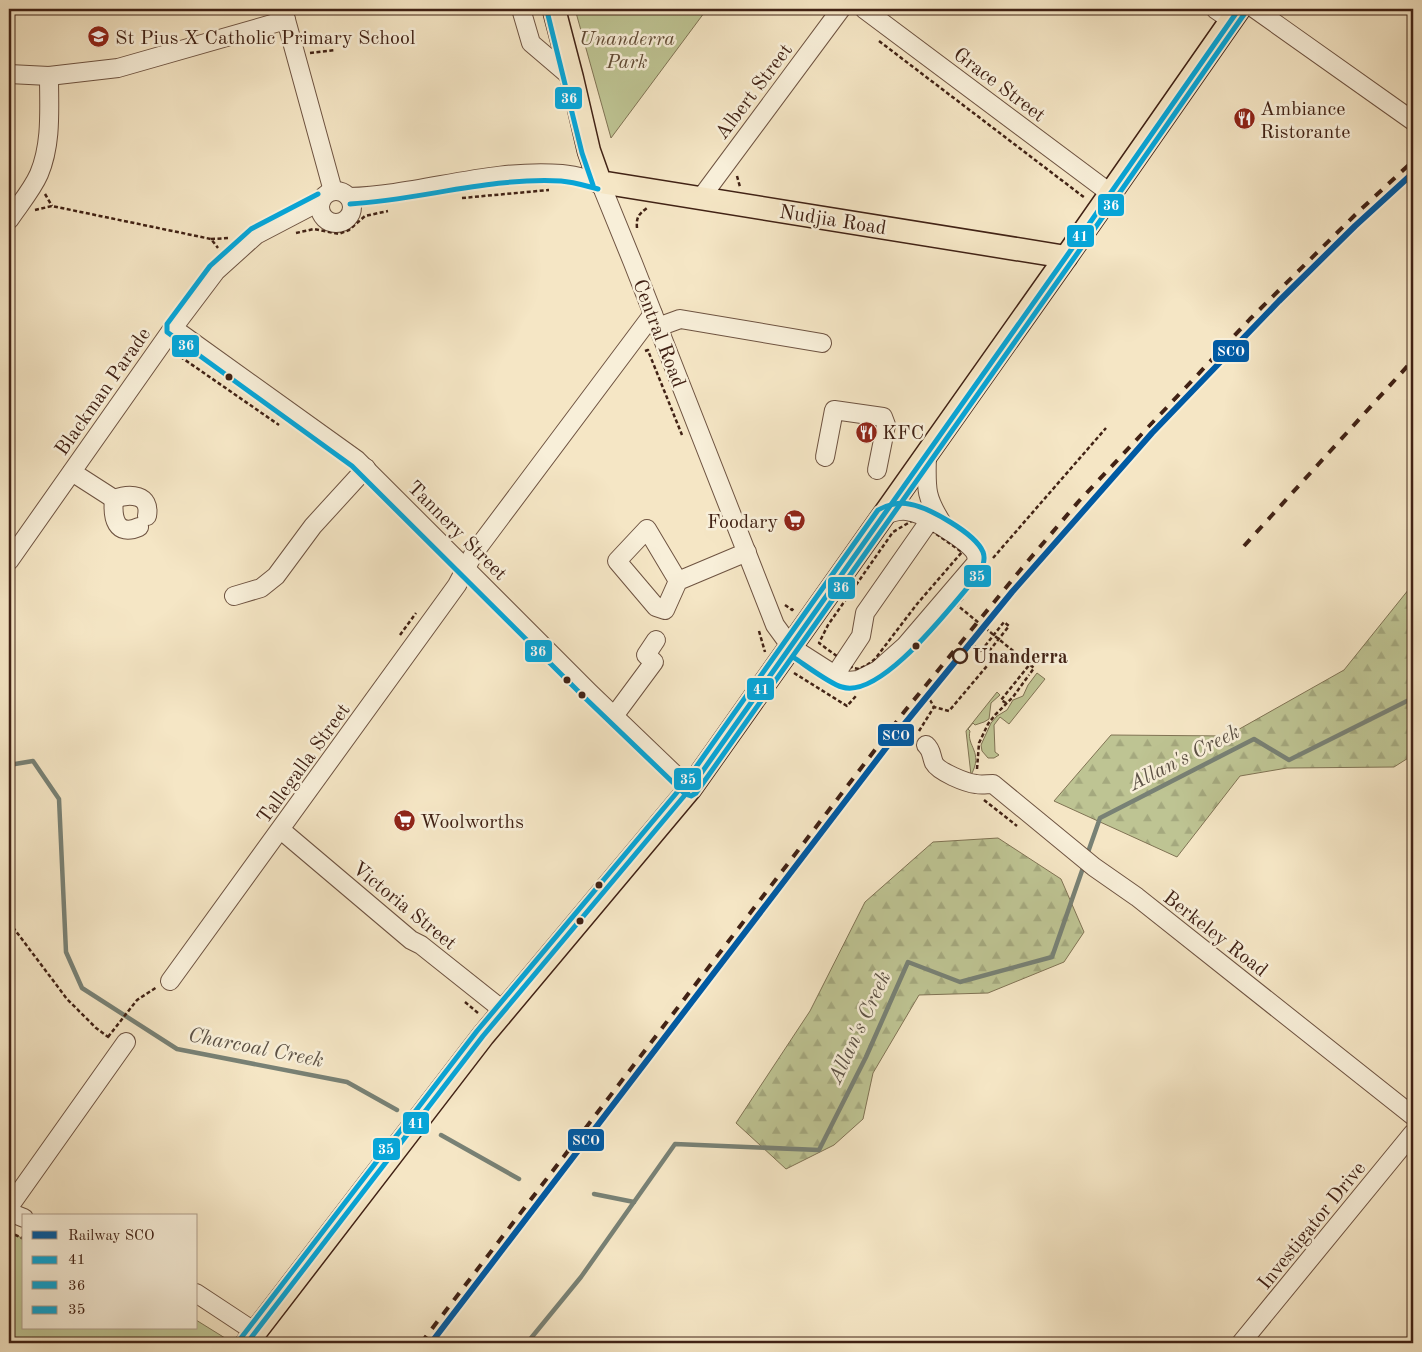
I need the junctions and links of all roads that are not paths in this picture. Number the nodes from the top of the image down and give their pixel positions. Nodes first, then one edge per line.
1 (521, 9) edge
2 (554, 9) edge
3 (841, 9) edge
4 (864, 9) edge
5 (1255, 9) edge
6 (1228, 13) edge
7 (285, 14) edge
8 (9, 74) edge
9 (49, 76) junction
10 (572, 78) junction
11 (1413, 121) edge
12 (600, 182) junction
13 (1110, 193) junction
14 (700, 199) junction
15 (336, 203) junction
16 (9, 220) edge
17 (1066, 257) junction
18 (655, 320) junction
19 (173, 328) junction
20 (822, 343) dead end
21 (926, 455) junction
22 (825, 457) dead end
23 (366, 468) junction
24 (877, 470) dead end
25 (72, 472) junction
26 (114, 499) junction
27 (884, 515) junction
28 (929, 523) junction
29 (746, 552) junction
30 (9, 561) edge
31 (466, 567) junction
32 (678, 581) dead end
33 (234, 596) dead end
34 (656, 640) dead end
35 (791, 647) junction
36 (840, 668) junction
37 (614, 716) junction
38 (922, 738) road end
39 (690, 790) junction
40 (281, 830) junction
41 (170, 981) road end
42 (504, 1011) junction
43 (119, 1042) road end
44 (1413, 1116) edge
45 (1413, 1133) edge
46 (9, 1207) edge
47 (9, 1212) edge
48 (22, 1217) edge
49 (198, 1295) edge
50 (251, 1338) edge
51 (1241, 1343) edge

1 - 10 street
2 - 10 main road, Central Road
3 - 14 street, Albert Street
4 - 13 street, Grace Street
5 - 11 street
6 - 13 main road
7 - 9 street
7 - 15 street
8 - 9 street
9 - 16 street
10 - 12 main road, Central Road
12 - 14 main road, Nudjia Road
12 - 15 street, Blackman Parade
12 - 18 street, Central Road
13 - 17 main road
14 - 17 main road, Nudjia Road
15 - 19 street, Blackman Parade
17 - 21 main road
18 - 20 street
18 - 29 street, Central Road
18 - 31 street, Tallegalla Street
19 - 23 street, Tannery Street
19 - 25 street, Blackman Parade
21 - 27 main road
21 - 28 street
22 - 24 street
23 - 31 street, Tannery Street
23 - 33 street
25 - 26 street
25 - 30 street, Blackman Parade
26 - 26 street
27 - 28 street
27 - 35 main road
28 - 36 street
28 - 36 street
29 - 32 street
29 - 35 street, Central Road
31 - 37 street, Tannery Street
31 - 40 street, Tallegalla Street
34 - 37 street
35 - 36 street
35 - 39 main road
37 - 39 street, Tannery Street
38 - 44 street, Berkeley Road
39 - 42 main road
40 - 41 street, Tallegalla Street
40 - 42 street, Victoria Street
42 - 50 main road
43 - 46 street
45 - 51 street, Investigator Drive
47 - 48 street
49 - 50 street

